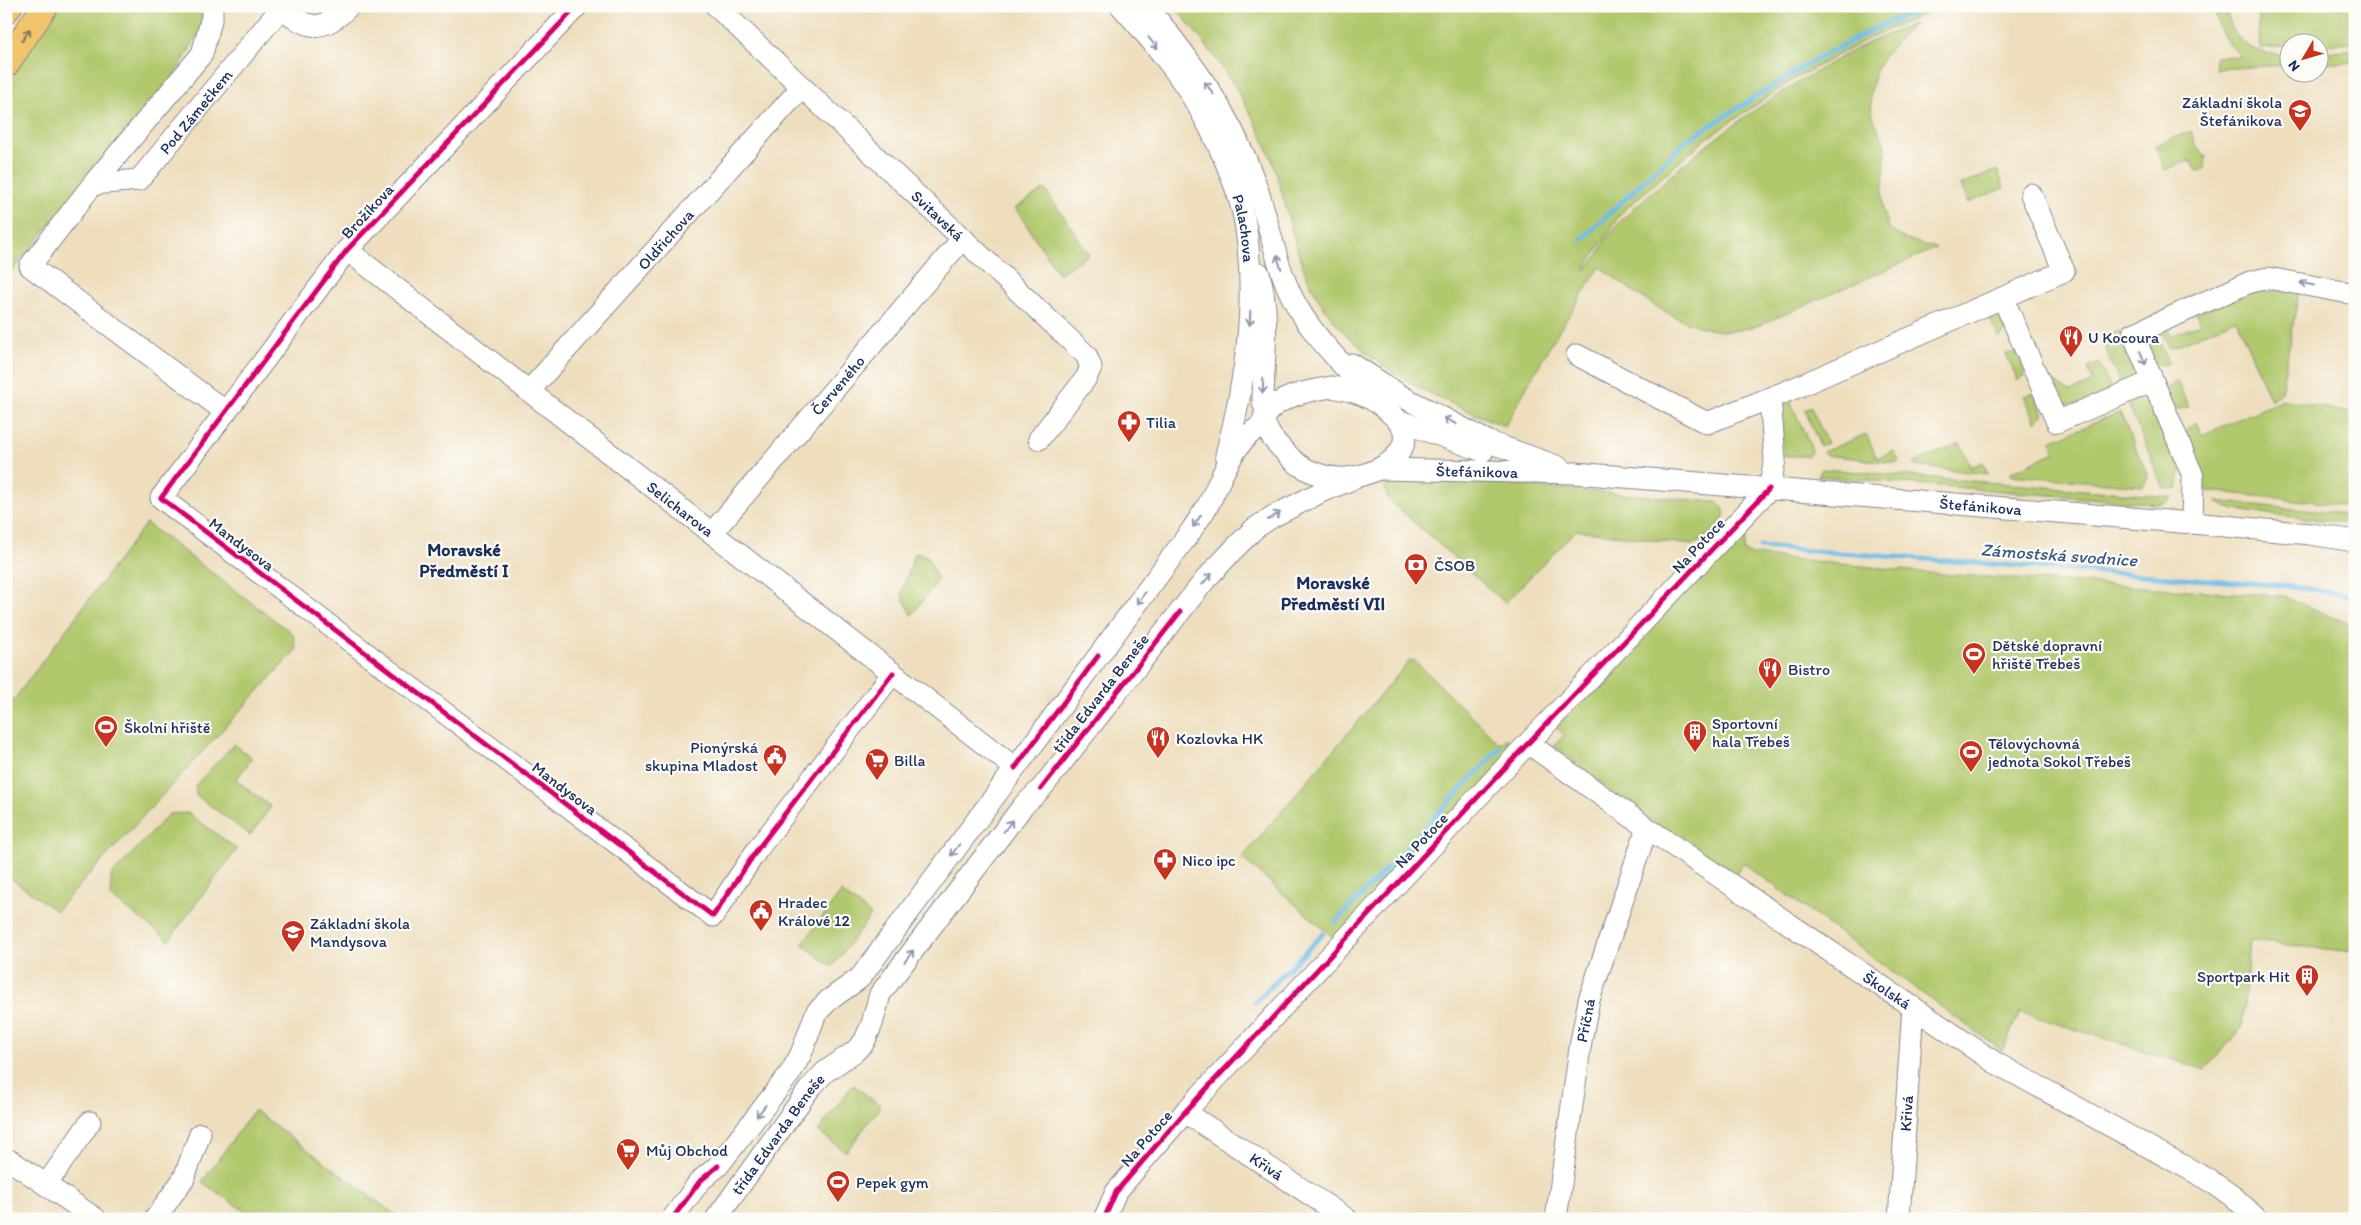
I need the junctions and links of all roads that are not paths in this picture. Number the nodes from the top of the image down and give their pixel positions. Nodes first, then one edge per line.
1 (9, 6) edge
2 (45, 6) edge
3 (212, 6) edge
4 (349, 6) edge
5 (576, 6) edge
6 (716, 6) edge
7 (1121, 6) edge
8 (1147, 6) edge
9 (281, 7) edge
10 (6, 10) edge
11 (6, 64) edge
12 (802, 87) junction
13 (92, 184) junction
14 (2032, 194) dead end
15 (1247, 235) junction
16 (963, 238) junction
17 (347, 250) junction
18 (2355, 294) edge
19 (2003, 298) junction
20 (1329, 349) junction
21 (1577, 355) dead end
22 (2153, 381) junction
23 (529, 391) junction
24 (1770, 398) junction
25 (1373, 400) junction
26 (226, 412) junction
27 (1266, 418) junction
28 (1397, 420) junction
29 (1039, 439) dead end
30 (1378, 469) junction
31 (1575, 473) junction
32 (1355, 478) junction
33 (1219, 481) junction
34 (1769, 489) junction
35 (161, 498) joint
36 (2192, 523) junction
37 (712, 533) junction
38 (2355, 541) edge
39 (893, 673) junction
40 (1528, 743) junction
41 (1015, 768) junction
42 (1647, 828) junction
43 (836, 996) junction
44 (1913, 1007) junction
45 (872, 1024) junction
46 (808, 1032) junction
47 (847, 1058) junction
48 (1185, 1112) junction
49 (90, 1122) dead end
50 (200, 1134) dead end
51 (11, 1161) dead end
52 (46, 1185) junction
53 (96, 1219) edge
54 (155, 1219) edge
55 (672, 1219) edge
56 (716, 1219) edge
57 (1104, 1219) edge
58 (1347, 1219) edge
59 (1556, 1219) edge
60 (1899, 1219) edge
61 (2257, 1219) edge

1 - 10 main road
11 -> 2 main road
3 - 13 street, Pod Zámečkem
4 - 9 street, Pod Zámečkem
5 - 17 street, Brožíkova
6 - 12 street, Svitavská
7 -> 15 street, Palachova
20 -> 8 street, Palachova
9 - 13 street, Pod Zámečkem
12 - 16 street, Svitavská
12 - 23 street, Oldřichova
13 - 26 street, Pod Zámečkem
14 - 19 street
15 -> 27 street
15 -> 33 street, Palachova
16 - 29 street, Svitavská
16 - 37 street, Červeného
17 - 23 street, Selicharova
17 - 26 street, Brožíkova
18 -> 22 street
19 - 22 street
19 - 24 street
20 - 25 street, Palachova
31 -> 20 street
21 - 24 street
22 - 36 street
23 - 37 street, Selicharova
24 - 34 street
25 - 27 street
25 - 28 street
26 - 35 street, Brožíkova
27 - 32 street
27 - 33 street
28 - 30 street
28 - 31 street, Štefánikova
30 - 31 street, Štefánikova
30 - 32 street
31 - 34 street, Štefánikova
45 -> 32 street, třída Edvarda Beneše
33 -> 41 street, třída Edvarda Beneše
34 - 36 street, Štefánikova
34 - 40 street, Na Potoce
35 - 39 street, Mandysova
36 - 38 street, Štefánikova
37 - 39 street, Selicharova
39 - 41 street, Selicharova
40 - 42 street, Školská
40 - 48 street, Na Potoce
41 -> 43 street, třída Edvarda Beneše
42 - 44 street, Školská
42 - 59 street, Příčná
43 - 45 street
43 - 46 street, třída Edvarda Beneše
44 - 60 street, Křivá
44 - 61 street, Školská
45 - 47 street, třída Edvarda Beneše
46 - 47 street, třída Edvarda Beneše
46 -> 55 street, třída Edvarda Beneše
47 - 56 street, třída Edvarda Beneše
48 - 57 street, Na Potoce
48 - 58 street, Křivá
49 - 52 street
50 - 54 street
51 - 52 street
52 - 53 street

